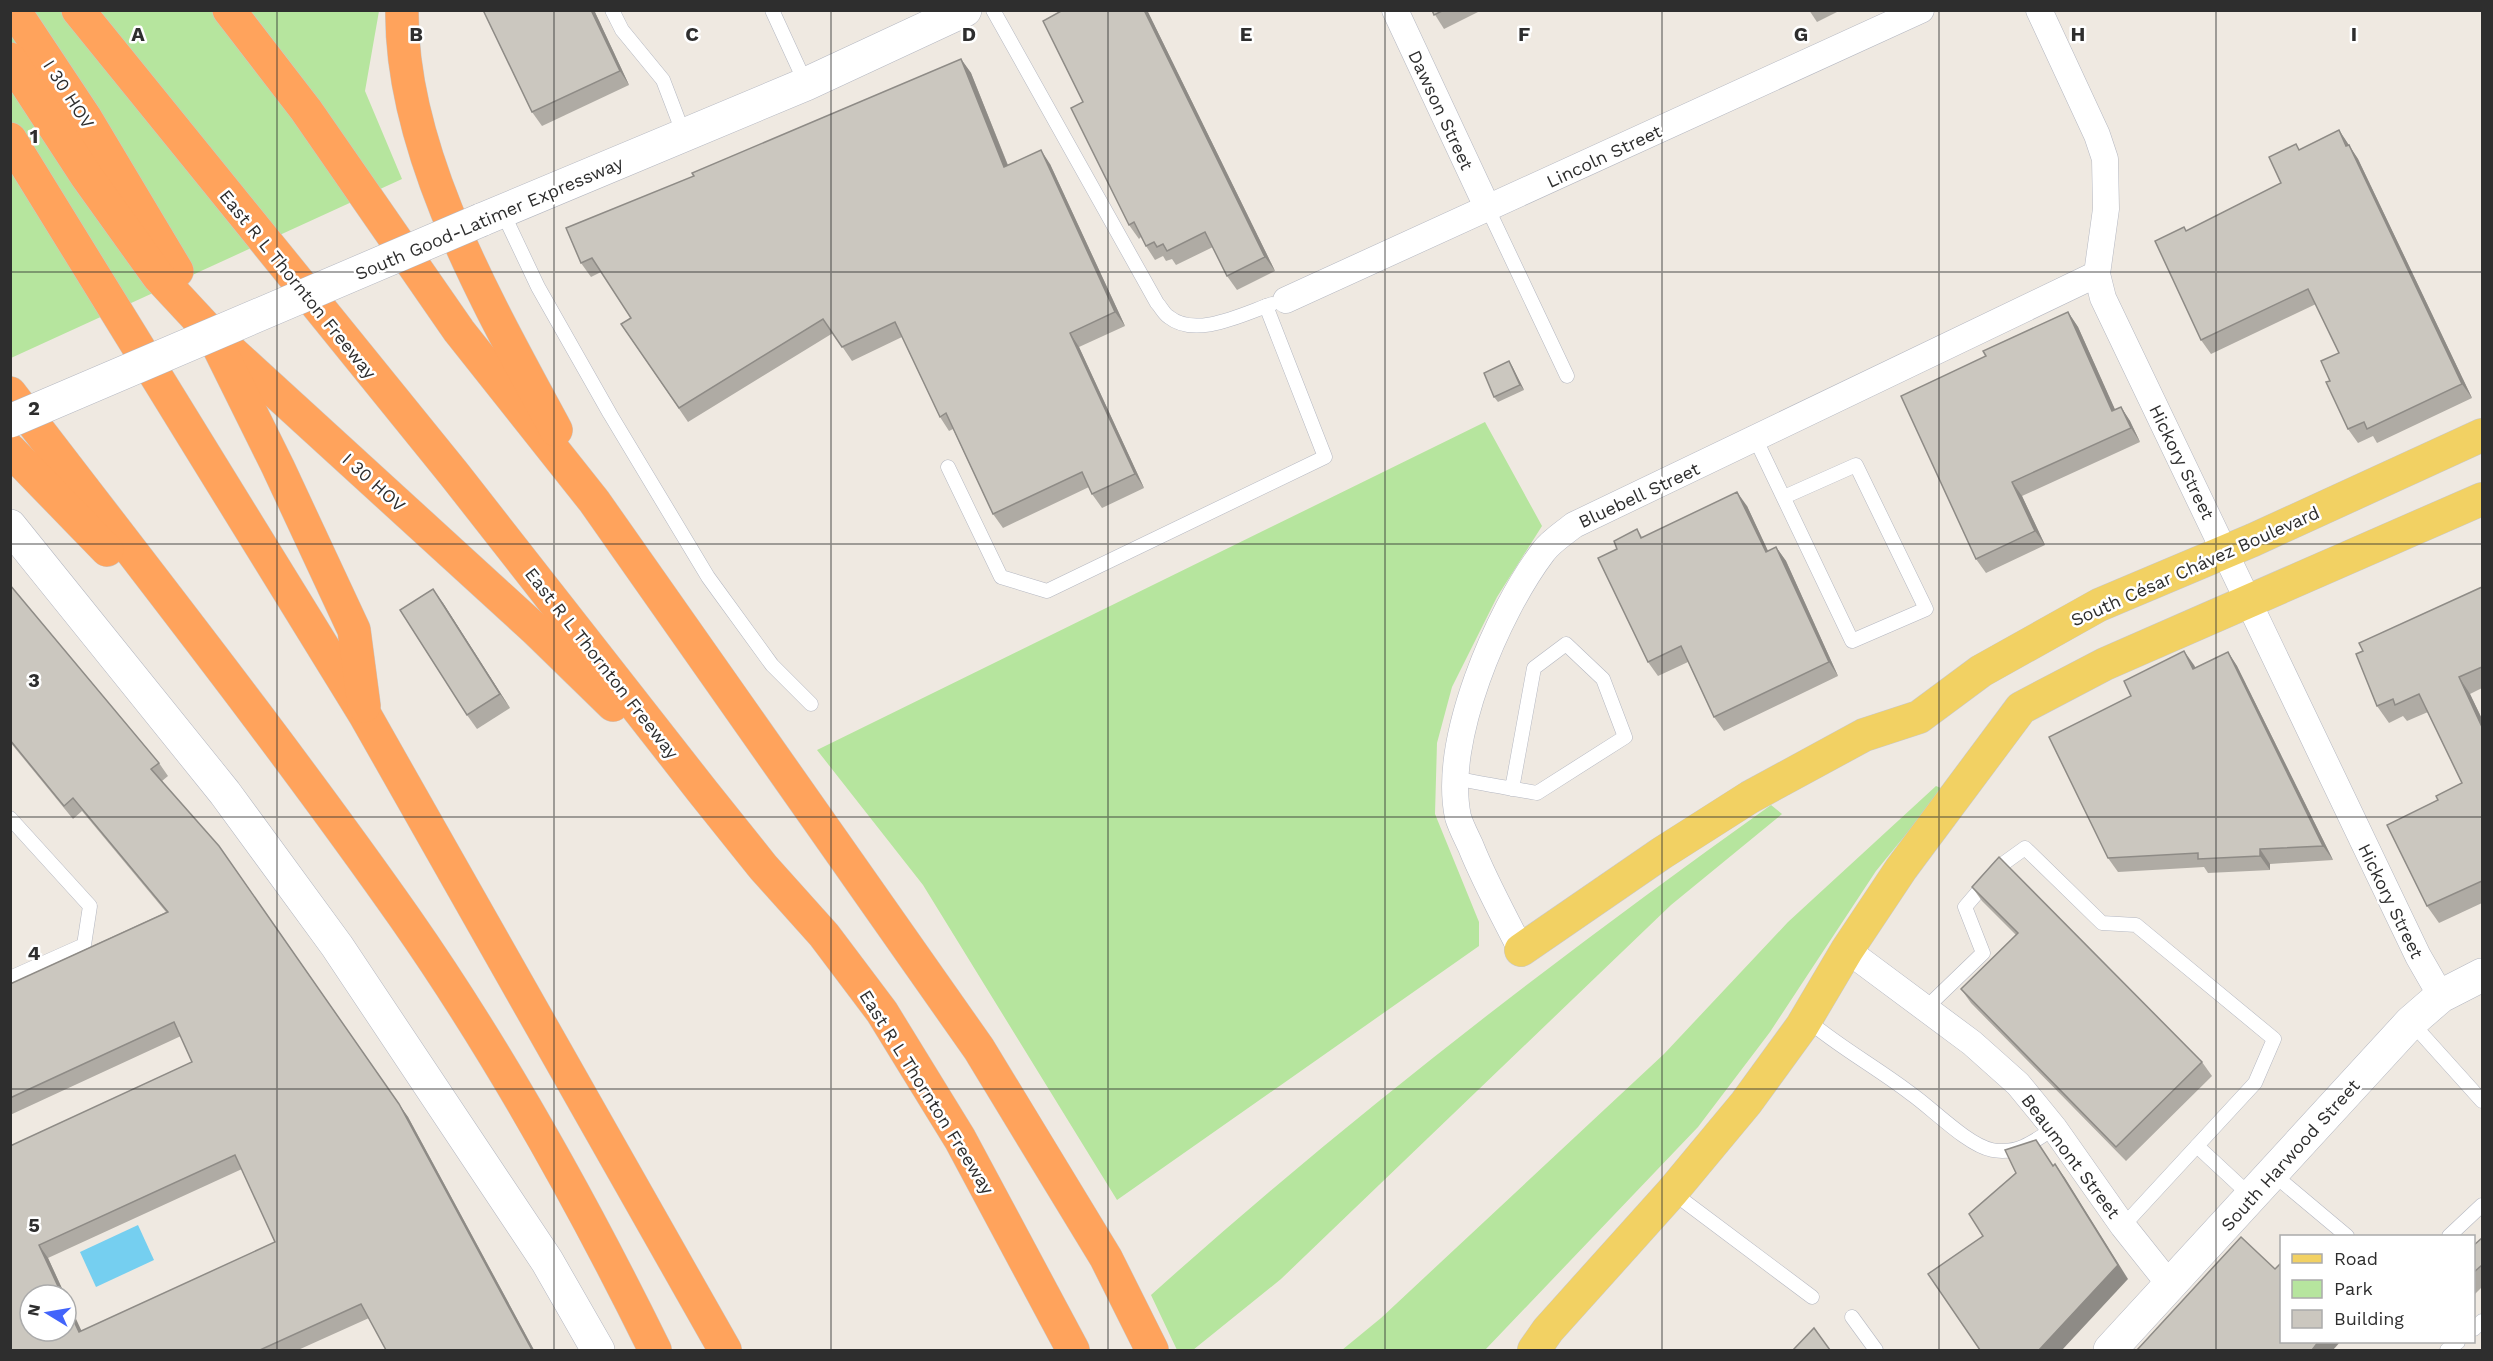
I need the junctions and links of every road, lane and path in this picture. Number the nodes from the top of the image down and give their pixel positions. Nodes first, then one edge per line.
1 (14, 10) edge
2 (78, 10) edge
3 (229, 10) edge
4 (402, 10) edge
5 (612, 10) edge
6 (772, 10) edge
7 (965, 10) edge
8 (993, 10) edge
9 (1395, 10) edge
10 (1921, 10) edge
11 (2039, 10) edge
12 (10, 59) edge
13 (806, 84) junction
14 (684, 135) junction
15 (10, 139) edge
16 (1488, 209) junction
17 (492, 216) junction
18 (2097, 274) junction
19 (1276, 303) junction
20 (212, 334) junction
21 (1567, 376) dead end
22 (10, 393) edge
23 (10, 421) edge
24 (2482, 435) edge
25 (1756, 440) junction
26 (10, 450) edge
27 (948, 467) dead end
28 (1784, 497) junction
29 (2482, 499) edge
30 (594, 501) junction
31 (10, 526) edge
32 (2224, 552) junction
33 (2249, 603) junction
34 (213, 658) junction
35 (811, 704) dead end
36 (365, 715) junction
37 (1455, 778) junction
38 (1512, 789) junction
39 (703, 792) junction
40 (10, 818) edge
41 (1521, 950) joint
42 (1847, 950) junction
43 (2482, 975) edge
44 (10, 978) edge
45 (2441, 996) junction
46 (1927, 1007) junction
47 (1806, 1019) junction
48 (2411, 1022) junction
49 (2482, 1101) edge
50 (2054, 1128) junction
51 (2197, 1146) junction
52 (2263, 1186) junction
53 (1672, 1192) junction
54 (2482, 1205) edge
55 (2123, 1226) junction
56 (2345, 1235) edge
57 (2450, 1235) edge
58 (2170, 1285) junction
59 (1812, 1297) dead end
60 (1852, 1317) dead end
61 (598, 1350) edge
62 (655, 1350) edge
63 (725, 1350) edge
64 (1072, 1350) edge
65 (1152, 1350) edge
66 (1534, 1350) edge
67 (1876, 1350) edge
68 (2110, 1350) edge

1 - 20 highway, I 30 HOV
2 - 39 highway, East R L Thornton Freeway
3 - 30 highway
4 - 30 highway
5 - 14 lane
6 - 13 lane
7 - 13 main road, South Good-Latimer Expressway
8 - 19 lane
9 - 16 street, Dawson Street
10 - 16 street, Lincoln Street
11 - 18 street, Hickory Street
12 - 20 highway, I 30 HOV
13 - 14 main road, South Good-Latimer Expressway
14 - 17 main road, South Good-Latimer Expressway
15 - 36 highway
16 - 19 street, Lincoln Street
16 - 21 lane
17 - 23 main road, South Good-Latimer Expressway, bridge
17 - 35 lane
18 - 25 street, Bluebell Street
18 - 32 street, Hickory Street
19 - 27 lane
20 - 36 highway, I 30 HOV
20 - 39 highway, I 30 HOV
22 - 34 highway
24 - 32 main road, South César Chávez Boulevard
25 - 28 lane
25 - 37 street, Bluebell Street
26 - 34 highway
28 - 28 lane
29 - 33 main road
30 - 65 highway
31 - 61 main road
32 - 33 street, Hickory Street
32 - 41 main road, South César Chávez Boulevard
33 - 42 main road
33 - 45 street, Hickory Street
34 - 62 highway
36 - 63 highway
37 - 38 lane
37 - 41 street, Bluebell Street
38 - 38 lane
39 - 64 highway, East R L Thornton Freeway
40 - 44 lane
42 - 46 street, Beaumont Street
42 - 47 main road
43 - 45 main road, South Harwood Street
45 - 48 main road, South Harwood Street
46 - 50 street, Beaumont Street
46 - 51 lane
47 - 50 lane
47 - 53 main road
48 - 49 lane
48 - 52 main road, South Harwood Street
50 - 55 street, Beaumont Street
51 - 52 lane
51 - 55 lane
52 - 56 lane
52 - 58 main road, South Harwood Street
53 - 59 lane
53 - 66 main road
54 - 57 lane
55 - 58 street, Beaumont Street
58 - 68 main road, South Harwood Street
60 - 67 lane

